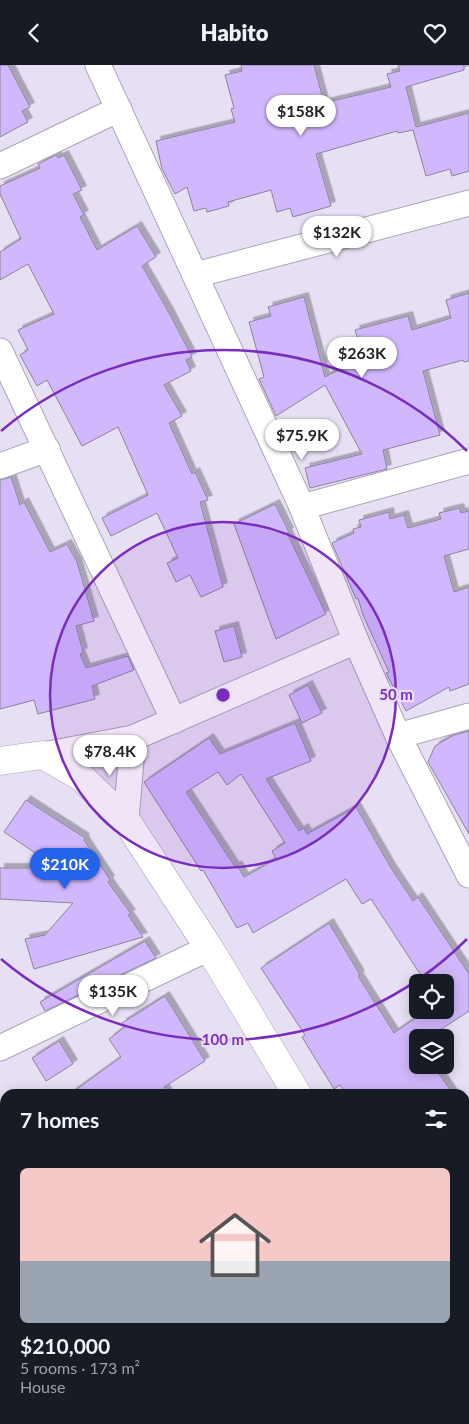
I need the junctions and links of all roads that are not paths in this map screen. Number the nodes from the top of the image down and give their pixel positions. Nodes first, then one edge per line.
1 (98, 65) edge
2 (118, 109) junction
3 (0, 166) edge
4 (469, 203) edge
5 (195, 275) junction
6 (0, 351) edge
7 (47, 449) junction
8 (469, 461) edge
9 (0, 466) edge
10 (302, 507) junction
11 (356, 641) junction
12 (469, 716) edge
13 (174, 721) junction
14 (398, 736) junction
15 (133, 738) junction
16 (42, 755) junction
17 (0, 761) edge
18 (126, 820) junction
19 (469, 875) edge
20 (210, 948) junction
21 (0, 1048) edge
22 (294, 1089) edge

1 - 2 street
2 - 3 street
2 - 5 street
4 - 5 street
5 - 10 street
6 - 7 street
7 - 9 street
7 - 13 street
8 - 10 street
10 - 11 street
11 - 13 street
11 - 14 street
12 - 14 street
13 - 15 street
14 - 19 street
15 - 16 street
15 - 18 street
16 - 17 street
16 - 18 street
18 - 20 street
20 - 21 street
20 - 22 street

